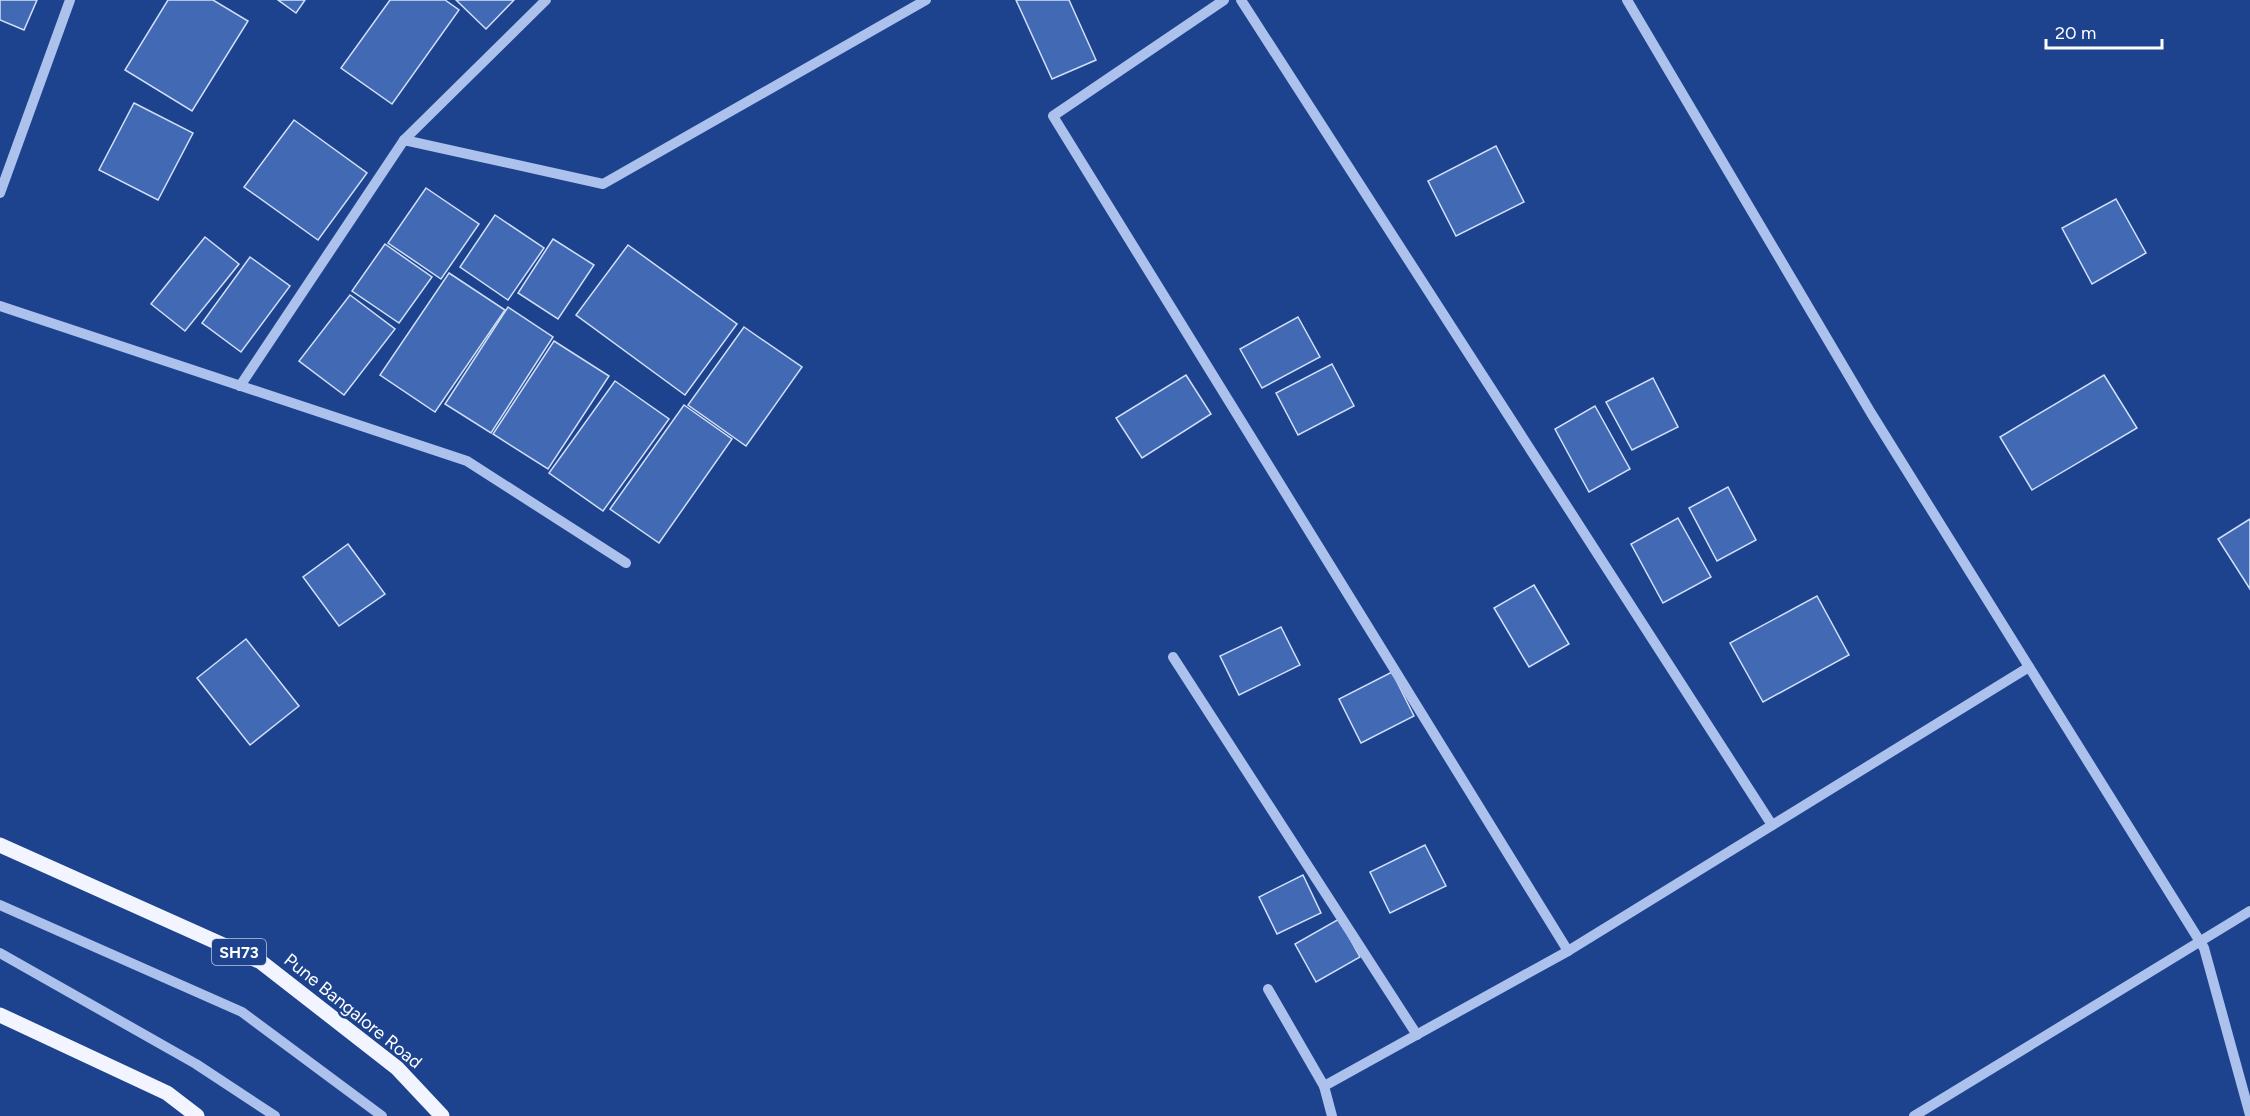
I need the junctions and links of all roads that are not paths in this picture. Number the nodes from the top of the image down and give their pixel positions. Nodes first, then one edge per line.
1 (70, 0) edge
2 (546, 0) edge
3 (899, 0) edge
4 (926, 0) edge
5 (1224, 0) edge
6 (1241, 0) edge
7 (1627, 0) edge
8 (905, 12) junction
9 (404, 140) junction
10 (0, 193) edge
11 (0, 306) edge
12 (240, 386) junction
13 (626, 563) dead end
14 (1173, 657) dead end
15 (2030, 667) junction
16 (1772, 825) junction
17 (0, 845) edge
18 (0, 905) edge
19 (2250, 911) edge
20 (2200, 942) junction
21 (1568, 951) junction
22 (0, 953) edge
23 (1268, 989) dead end
24 (0, 1015) edge
25 (1417, 1035) junction
26 (1324, 1086) junction
27 (2250, 1115) edge
28 (197, 1116) edge
29 (275, 1116) edge
30 (382, 1116) edge
31 (442, 1116) edge
32 (1332, 1116) edge
33 (1914, 1116) edge

1 - 10 street
2 - 9 street
3 - 8 street
4 - 8 street
5 - 21 street
6 - 16 street
7 - 15 street
8 - 9 street
9 - 12 street
11 - 12 street
12 - 13 street
14 - 25 street
15 - 16 street
15 - 20 street
16 - 21 street
17 - 31 main road, Pune Bangalore Road / SH73
18 - 30 street
19 - 20 street
20 - 27 street
20 - 33 street
21 - 25 street
22 - 29 street
23 - 26 street
24 - 28 main road
25 - 26 street
26 - 32 street

